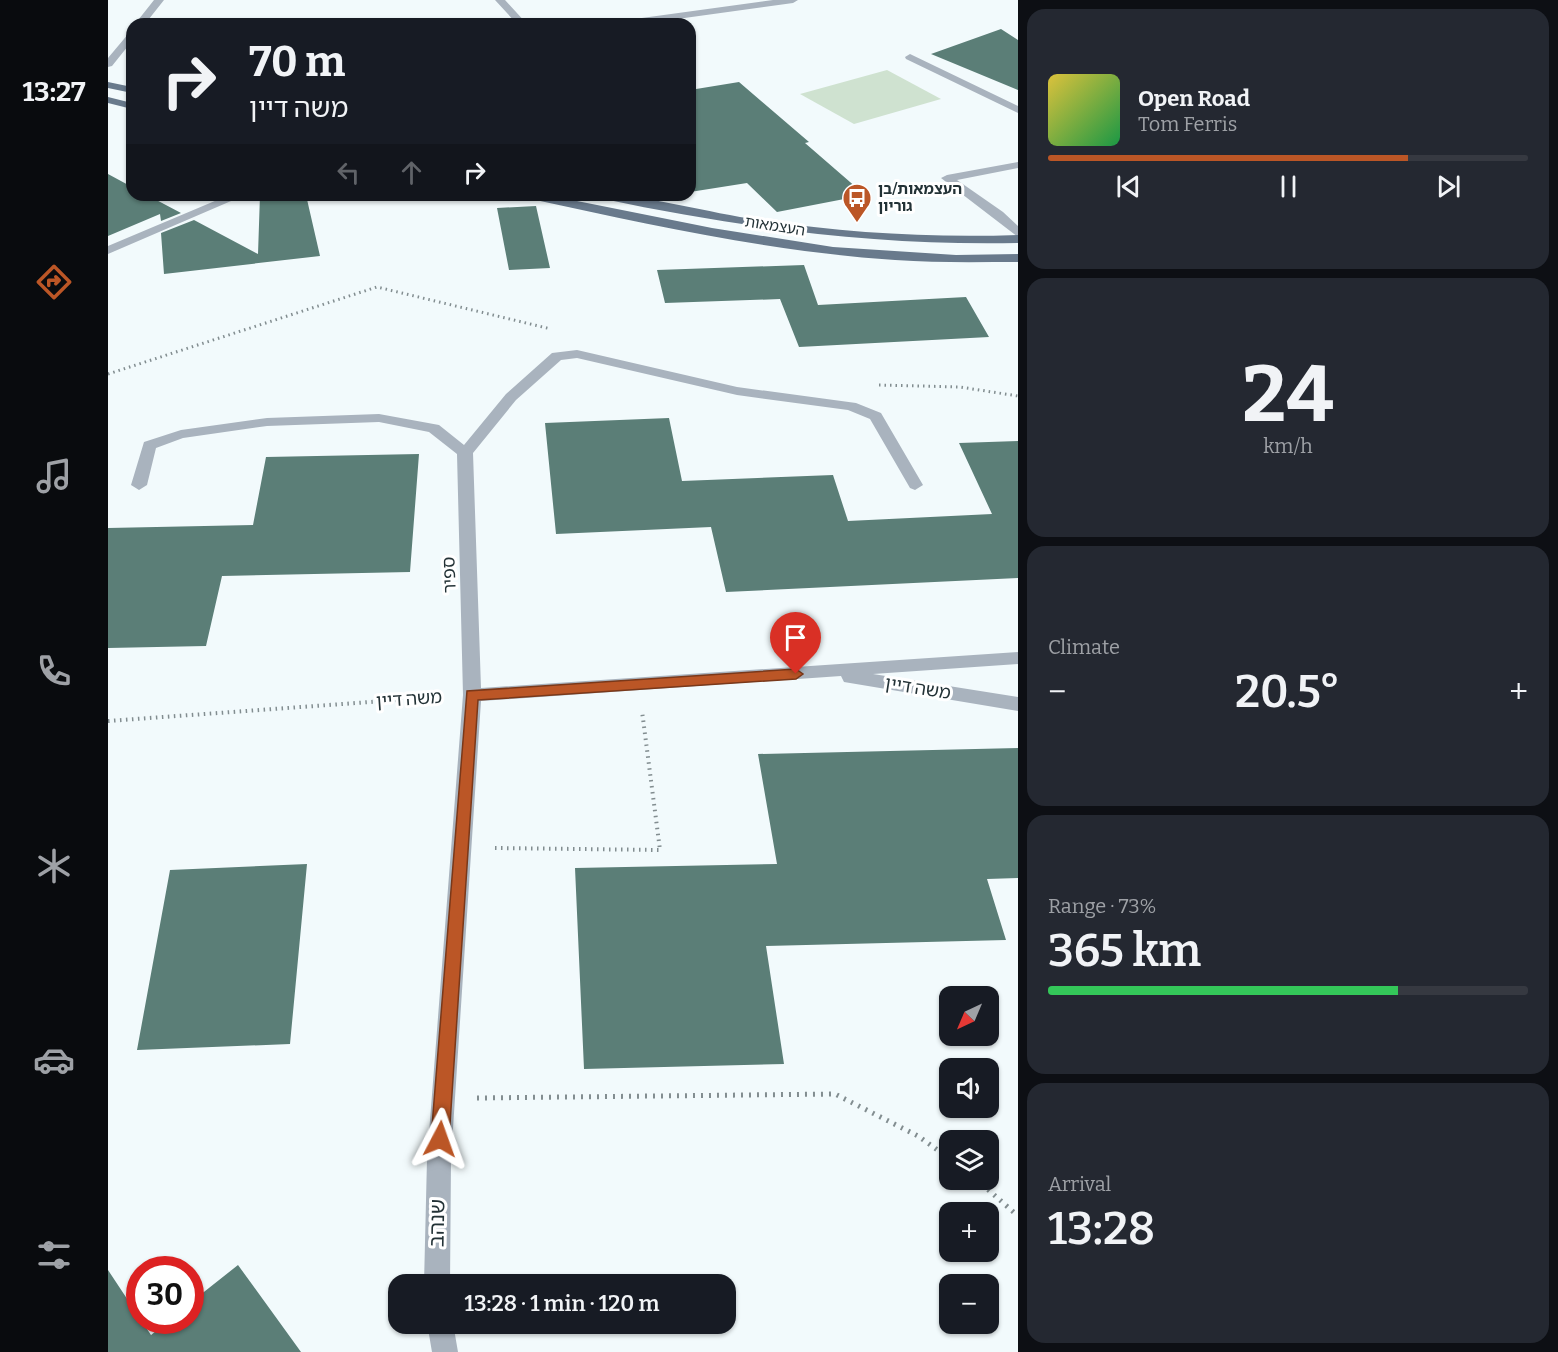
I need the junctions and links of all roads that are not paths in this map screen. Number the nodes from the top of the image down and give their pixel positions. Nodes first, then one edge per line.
1 (159, 0) edge
2 (500, 0) edge
3 (793, 0) edge
4 (145, 18) edge
5 (516, 18) edge
6 (663, 18) edge
7 (126, 42) edge
8 (910, 57) dead end
9 (108, 64) edge
10 (108, 85) edge
11 (126, 89) edge
12 (108, 100) edge
13 (126, 104) edge
14 (1018, 110) edge
15 (1018, 165) edge
16 (225, 201) edge
17 (559, 201) edge
18 (631, 201) edge
19 (1018, 233) edge
20 (1018, 239) edge
21 (108, 250) edge
22 (1018, 258) edge
23 (465, 453) junction
24 (139, 485) dead end
25 (915, 485) dead end
26 (1018, 658) edge
27 (819, 672) junction
28 (472, 695) junction
29 (1018, 704) edge
30 (437, 1274) edge
31 (442, 1334) edge
32 (444, 1352) edge

1 - 4 street
2 - 5 street
3 - 6 street
7 - 9 street
8 - 14 street
10 - 11 main road
12 - 13 main road
15 - 19 street
16 - 21 street
17 - 22 main road, העצמאות
18 - 20 main road, העצמאות
23 - 24 street
23 - 25 street
23 - 28 street, ספיר
26 - 27 street, משה דיין
27 - 28 street, משה דיין
27 - 29 street, משה דיין
28 - 30 street, שנהב
31 - 32 street

